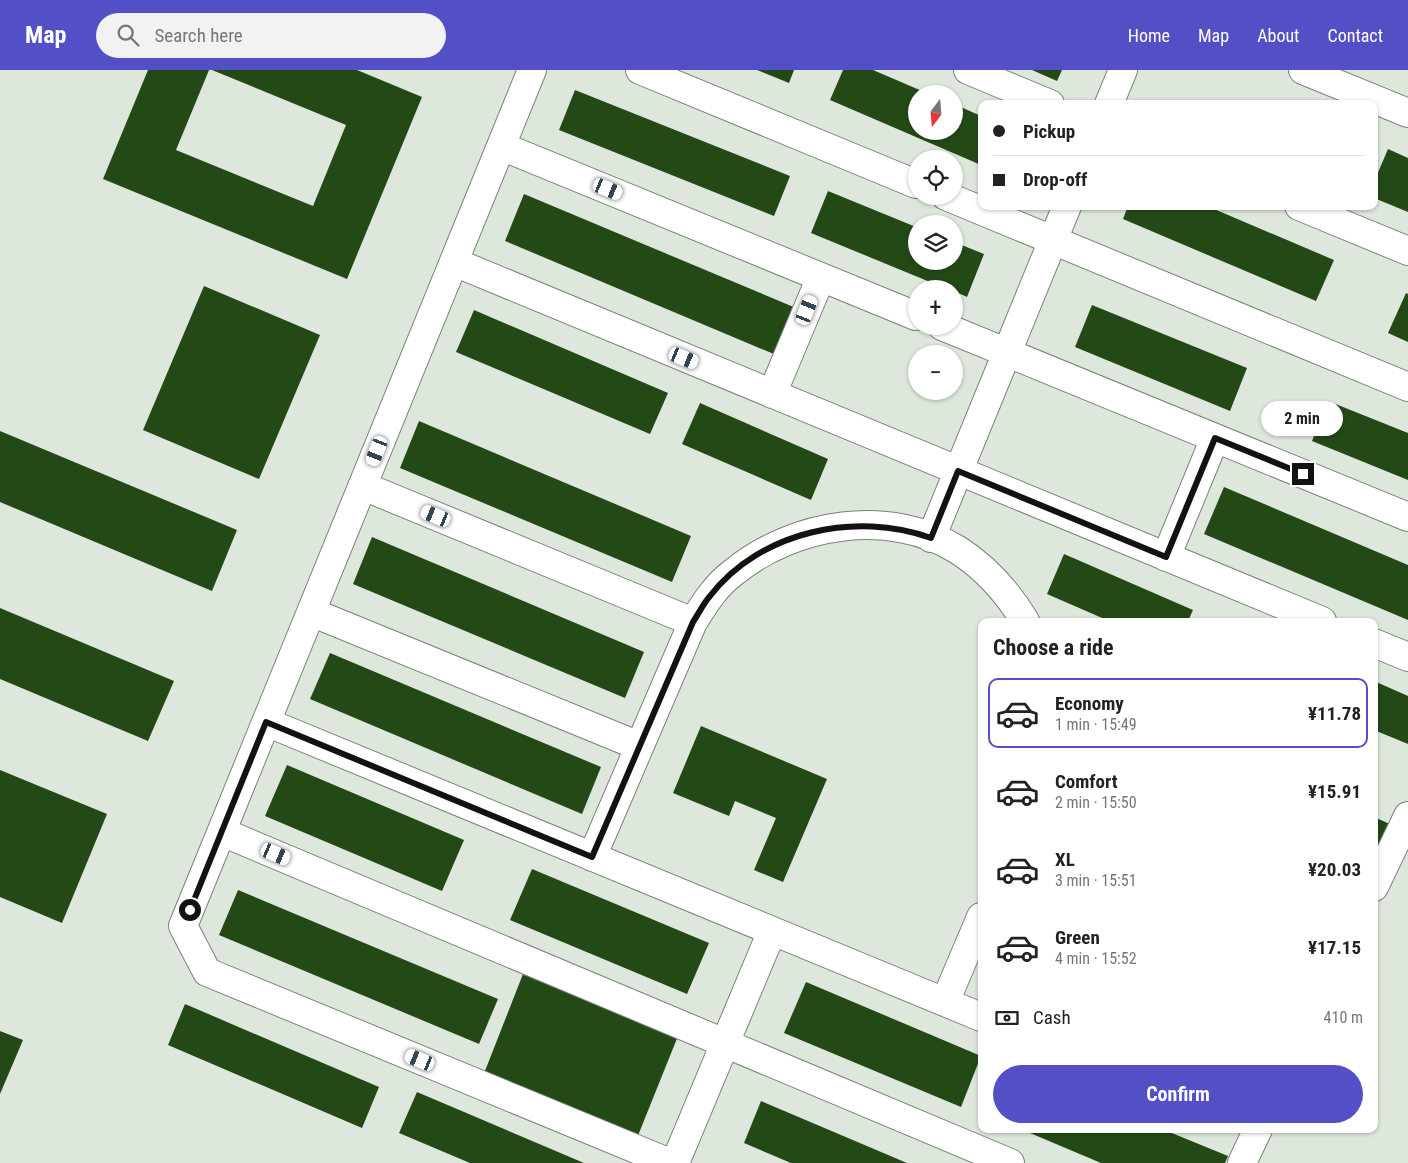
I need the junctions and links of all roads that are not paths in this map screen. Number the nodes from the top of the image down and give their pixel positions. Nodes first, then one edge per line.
1 (532, 70) edge
2 (640, 70) edge
3 (968, 70) edge
4 (1123, 70) edge
5 (1303, 70) edge
6 (1040, 100) edge
7 (1111, 100) edge
8 (1369, 100) edge
9 (1378, 103) edge
10 (1408, 113) edge
11 (501, 146) junction
12 (908, 181) edge
13 (963, 203) edge
14 (978, 209) edge
15 (980, 210) edge
16 (1065, 210) edge
17 (1318, 210) edge
18 (1053, 240) junction
19 (1408, 251) edge
20 (454, 262) junction
21 (821, 277) junction
22 (908, 313) edge
23 (963, 335) edge
24 (1007, 353) junction
25 (1408, 387) edge
26 (772, 394) junction
27 (1215, 438) junction
28 (958, 471) junction
29 (363, 486) junction
30 (1408, 517) edge
31 (931, 538) junction
32 (1166, 557) junction
33 (311, 612) junction
34 (1023, 618) edge
35 (1315, 618) edge
36 (693, 622) junction
37 (1378, 644) edge
38 (1408, 657) edge
39 (266, 722) junction
40 (639, 746) junction
41 (1408, 816) edge
42 (222, 832) junction
43 (592, 857) junction
44 (1378, 880) edge
45 (978, 924) edge
46 (772, 931) junction
47 (945, 1002) junction
48 (978, 1016) edge
49 (725, 1043) junction
50 (1254, 1133) edge
51 (670, 1163) edge
52 (675, 1163) edge
53 (1010, 1163) edge
54 (1242, 1163) edge

1 - 11 street
2 - 12 street
3 - 6 street
4 - 7 street
5 - 8 street
9 - 10 street
11 - 20 street
11 - 21 street
13 - 14 street
15 - 18 street
16 - 18 street
17 - 19 street
18 - 24 street
18 - 25 street
20 - 26 street
20 - 29 street
21 - 22 street
21 - 26 street
23 - 24 street
24 - 27 street
24 - 28 street
26 - 28 street
27 - 30 street
27 - 32 street
28 - 31 street
28 - 32 street
29 - 33 street
29 - 36 street
31 - 34 street
31 - 36 street
32 - 35 street
33 - 39 street
33 - 40 street
36 - 40 street
37 - 38 street
39 - 42 street
39 - 43 street
40 - 43 street
41 - 44 street
42 - 49 street
42 - 51 street
43 - 46 street
45 - 47 street
46 - 47 street
46 - 49 street
47 - 48 street
49 - 52 street
49 - 53 street
50 - 54 street

